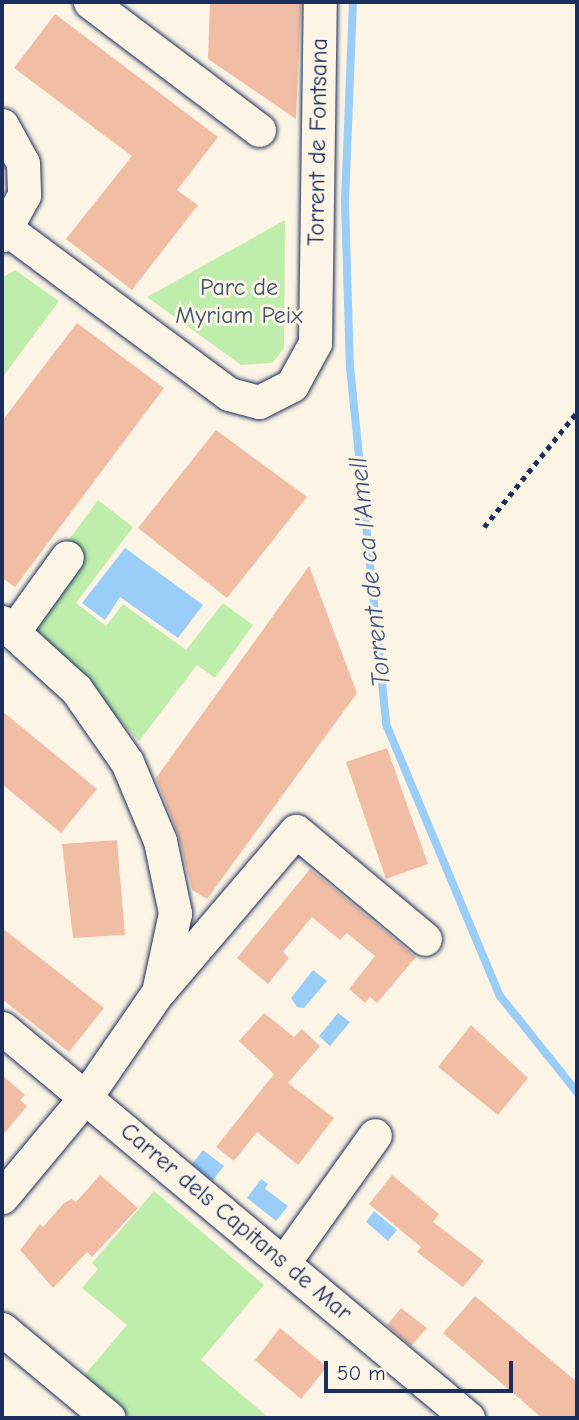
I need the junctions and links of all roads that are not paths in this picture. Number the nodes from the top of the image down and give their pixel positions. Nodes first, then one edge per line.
1 (90, 2) edge
2 (320, 2) edge
3 (2, 125) edge
4 (259, 130) dead end
5 (5, 232) edge
6 (67, 556) dead end
7 (7, 627) edge
8 (425, 939) dead end
9 (158, 992) junction
10 (2, 1028) edge
11 (87, 1095) junction
12 (375, 1135) dead end
13 (2, 1197) edge
14 (284, 1262) junction
15 (2, 1329) edge
16 (109, 1418) edge
17 (468, 1418) edge

1 - 4 street
2 - 5 street, Torrent de Fontsana
3 - 5 street
6 - 7 street
7 - 9 street
8 - 9 street
9 - 11 street
10 - 11 street, Carrer dels Capitans de Mar
11 - 13 street
11 - 14 street, Carrer dels Capitans de Mar
12 - 14 street
14 - 17 street, Carrer dels Capitans de Mar
15 - 16 street

